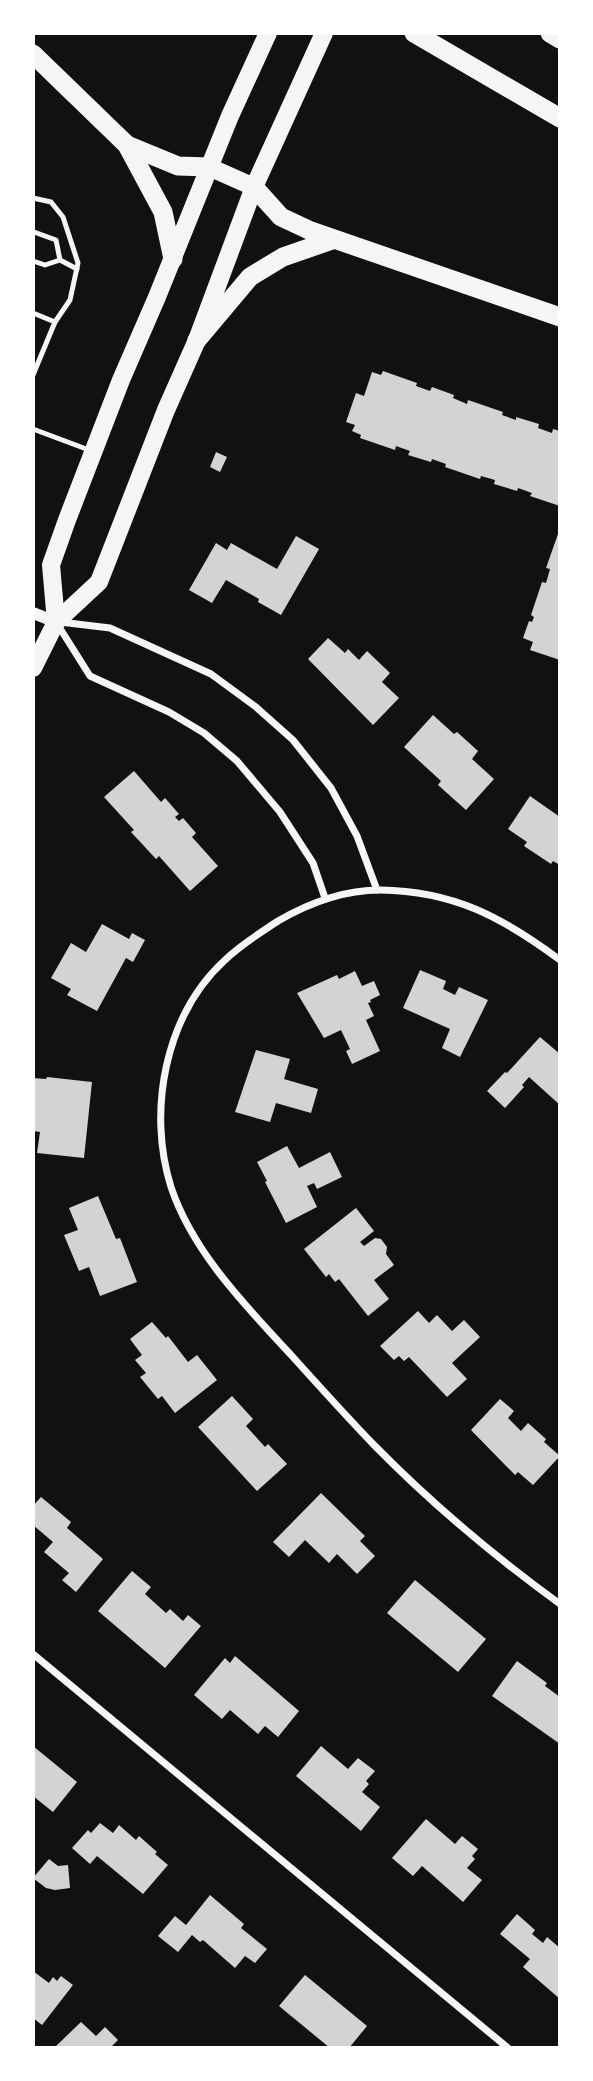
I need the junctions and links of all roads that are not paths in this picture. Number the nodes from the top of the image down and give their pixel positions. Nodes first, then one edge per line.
1 (268, 33) edge
2 (324, 33) edge
3 (414, 33) edge
4 (550, 33) edge
5 (560, 39) edge
6 (33, 54) edge
7 (560, 118) edge
8 (127, 145) junction
9 (209, 167) junction
10 (254, 187) junction
11 (33, 198) edge
12 (34, 232) edge
13 (332, 240) junction
14 (173, 259) junction
15 (60, 260) junction
16 (33, 261) edge
17 (77, 269) junction
18 (33, 313) edge
19 (560, 317) edge
20 (55, 322) junction
21 (197, 340) junction
22 (36, 362) edge
23 (33, 375) edge
24 (33, 429) edge
25 (93, 452) junction
26 (33, 613) edge
27 (56, 622) junction
28 (33, 668) edge
29 (377, 890) junction
30 (325, 898) junction
31 (560, 960) edge
32 (560, 1604) edge
33 (33, 1654) edge
34 (508, 2048) edge

1 - 9 main road
2 - 10 main road
3 - 7 highway
4 - 5 highway
6 - 8 highway
8 - 9 highway
8 - 14 highway
9 - 10 main road
9 - 14 main road
10 - 13 highway
10 - 21 main road
11 - 17 lane
12 - 15 lane
13 - 19 highway
13 - 21 highway
14 - 25 main road
15 - 16 lane
15 - 17 lane
17 - 20 lane
18 - 20 lane
20 - 22 lane
21 - 27 main road
22 - 23 lane
24 - 25 lane
25 - 27 main road
26 - 27 street
27 - 28 main road
27 - 29 street
27 - 30 street
29 - 30 street
29 - 31 street
30 - 32 street
33 - 34 street

